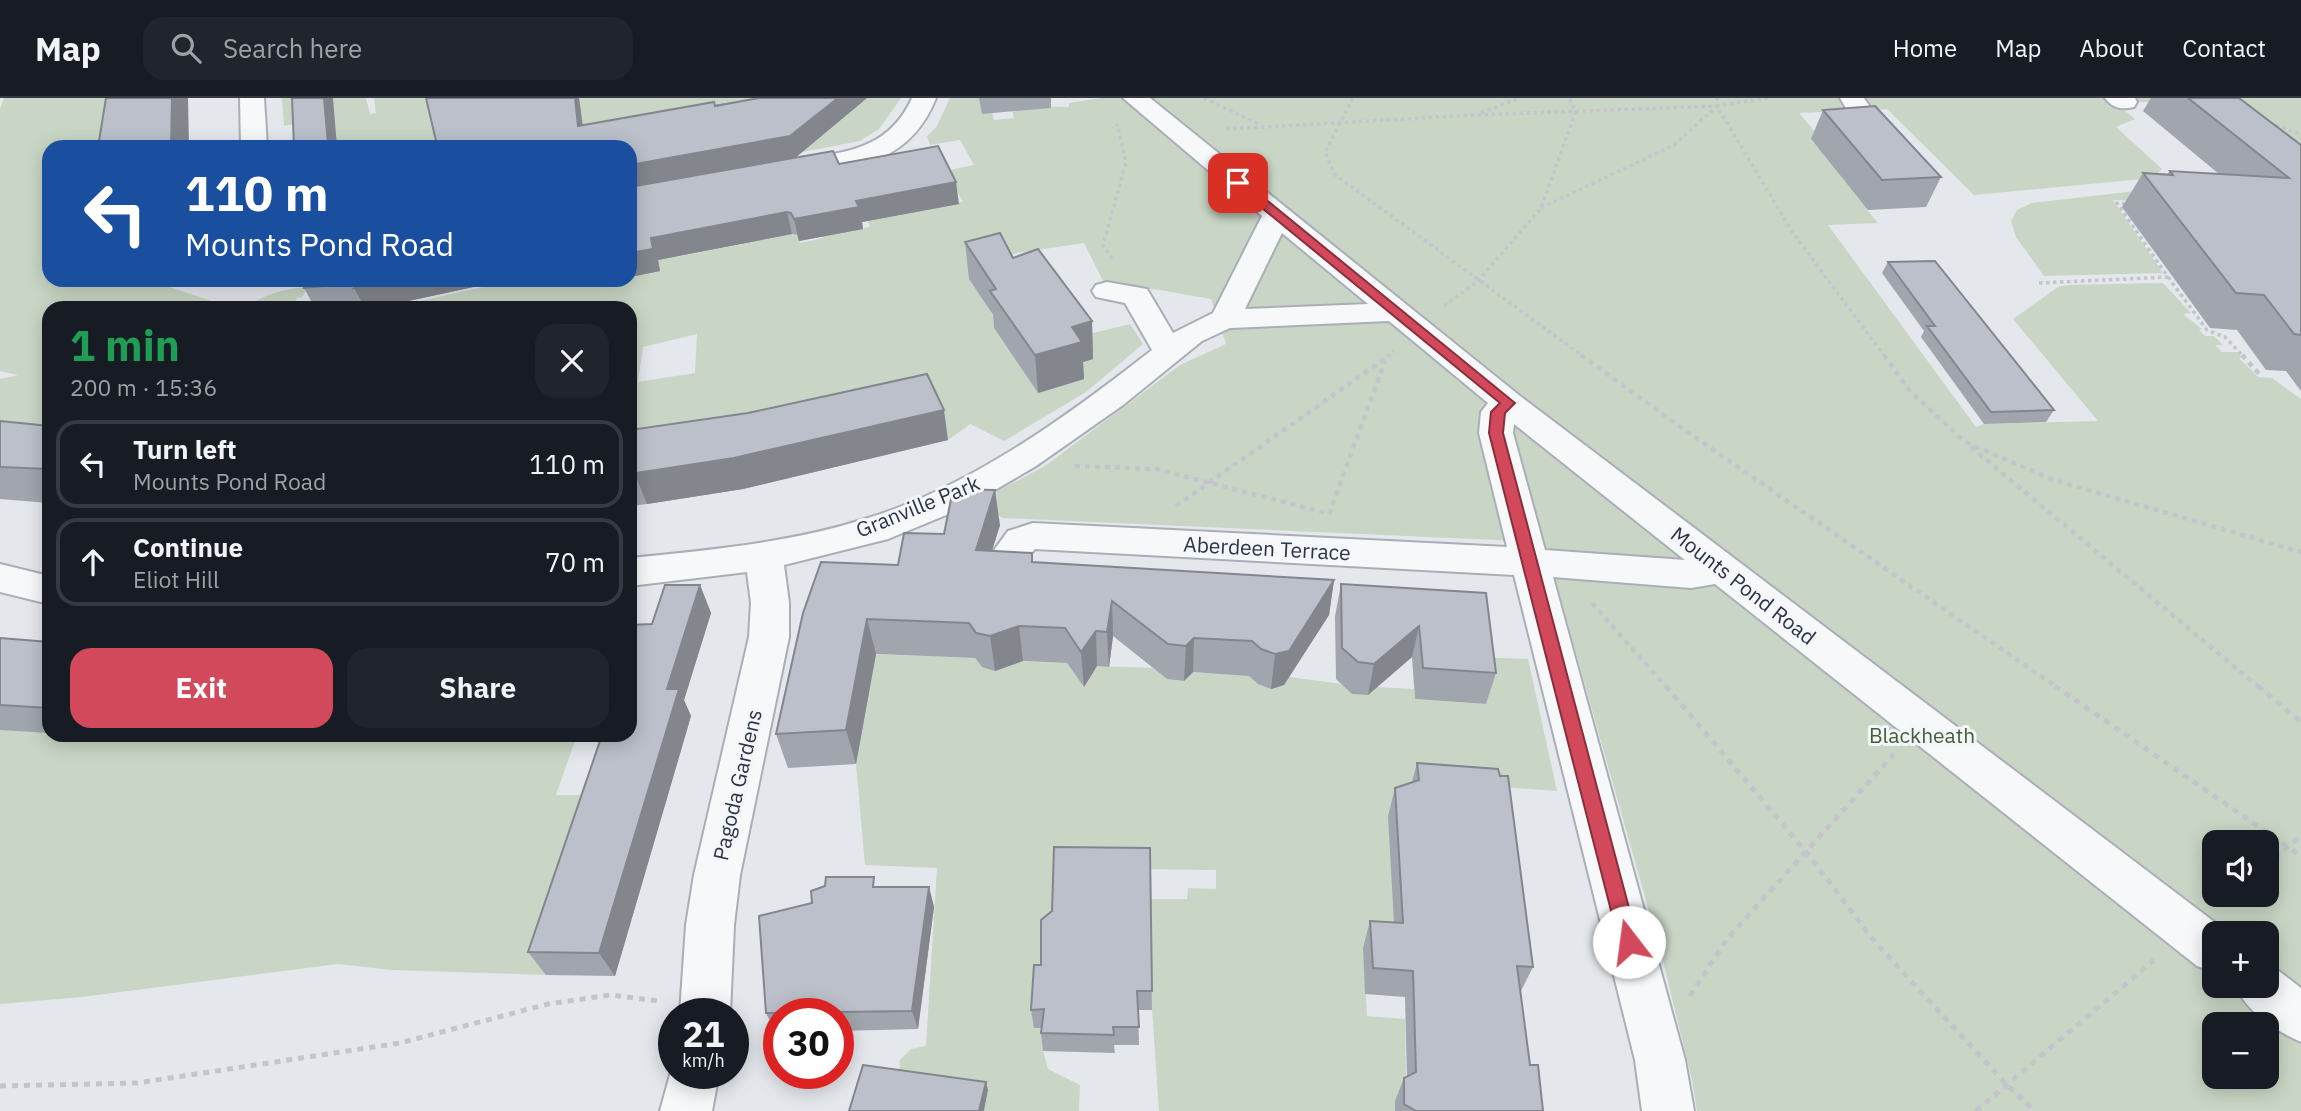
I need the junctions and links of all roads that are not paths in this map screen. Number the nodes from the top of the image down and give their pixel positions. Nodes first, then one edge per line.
1 (252, 98) edge
2 (924, 98) edge
3 (1135, 98) edge
4 (254, 140) edge
5 (760, 175) edge
6 (1277, 215) junction
7 (1121, 293) road end
8 (1225, 318) junction
9 (1404, 320) junction
10 (1169, 352) junction
11 (1508, 403) junction
12 (1011, 553) edge
13 (764, 557) junction
14 (1530, 562) junction
15 (1719, 567) junction
16 (637, 571) edge
17 (0, 578) edge
18 (42, 588) edge
19 (2202, 940) edge
20 (707, 998) edge
21 (2276, 998) edge
22 (2301, 1018) edge
23 (691, 1089) edge
24 (686, 1111) edge
25 (1668, 1111) edge

1 - 4 street
2 - 5 street
3 - 6 street, Mounts Pond Road
6 - 8 street
6 - 9 street, Mounts Pond Road
7 - 10 street
8 - 9 street, Granville Park
8 - 10 street, Granville Park
9 - 11 street, Mounts Pond Road
10 - 13 street, Granville Park
11 - 14 street
11 - 15 street, Mounts Pond Road
12 - 14 street, Aberdeen Terrace
13 - 16 street, Granville Park
13 - 20 street, Pagoda Gardens
14 - 15 street, Aberdeen Terrace
14 - 25 street
15 - 19 street, Mounts Pond Road
17 - 18 street
21 - 22 street
23 - 24 street

